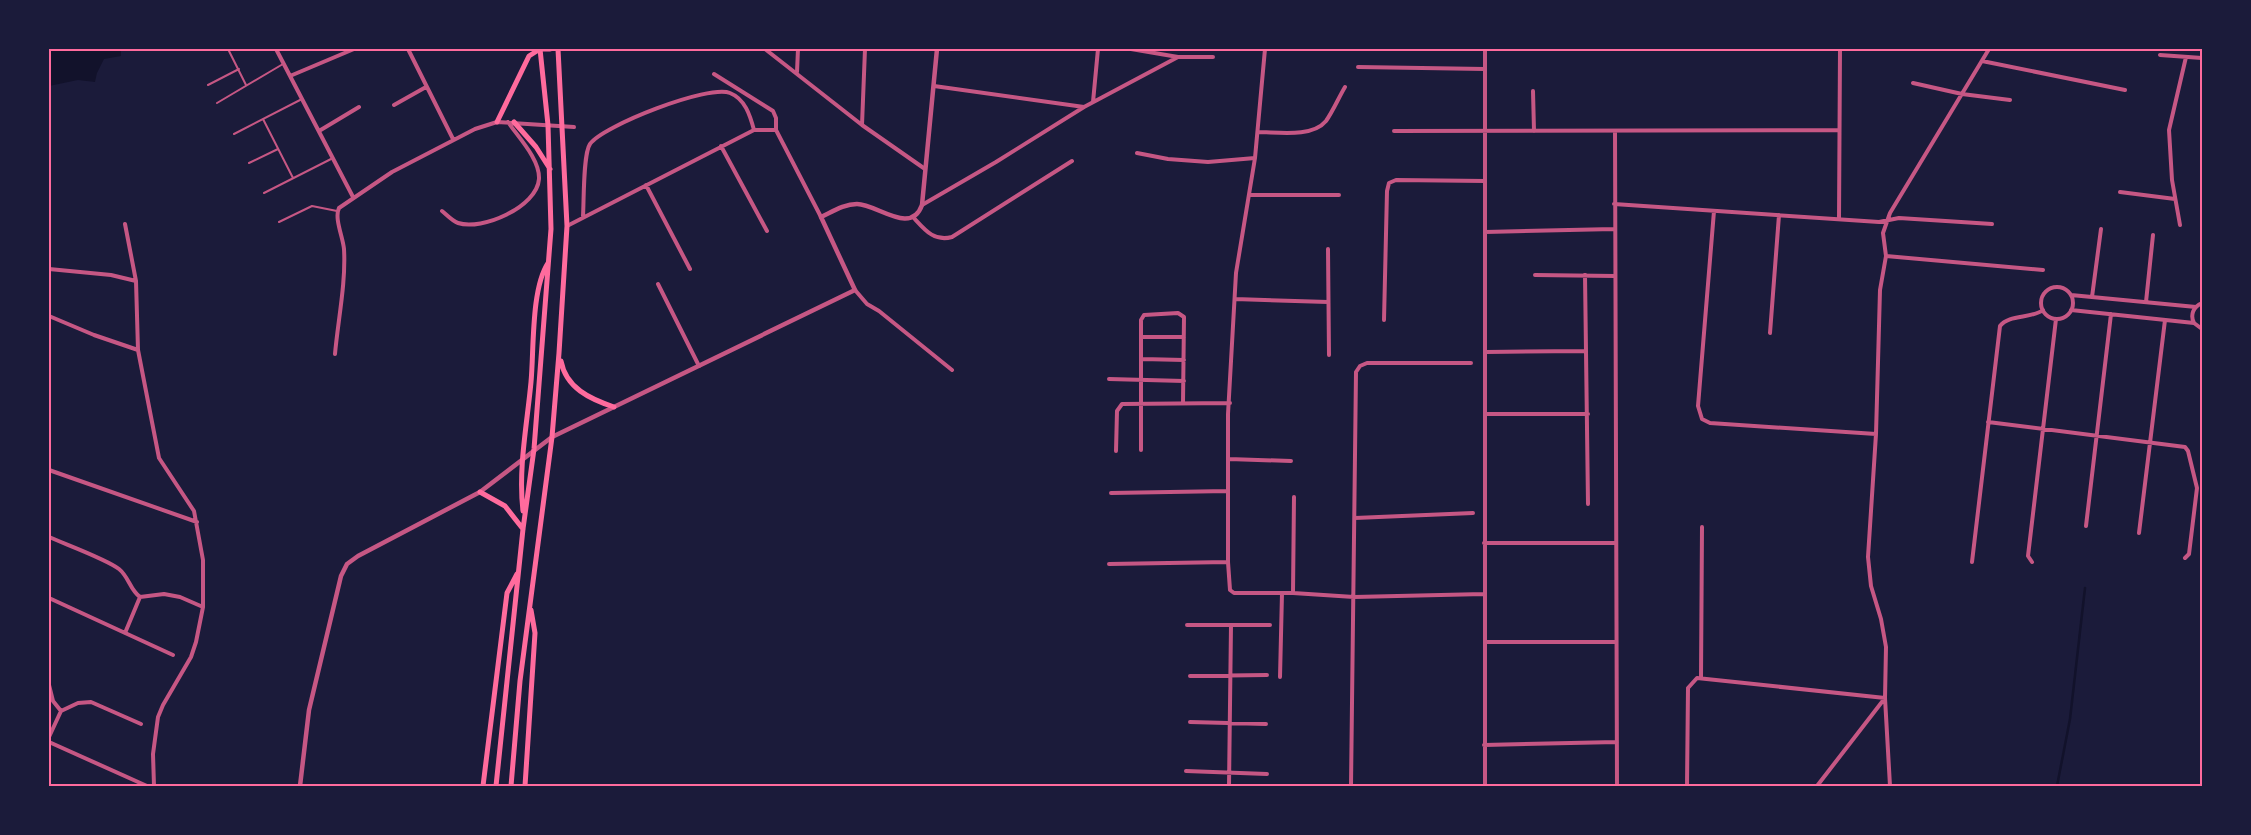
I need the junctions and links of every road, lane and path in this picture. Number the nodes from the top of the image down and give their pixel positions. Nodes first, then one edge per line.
1 (228, 49) edge
2 (276, 49) edge
3 (354, 49) edge
4 (408, 49) edge
5 (540, 49) edge
6 (550, 49) edge
7 (558, 49) edge
8 (765, 49) edge
9 (798, 49) edge
10 (865, 49) edge
11 (937, 49) edge
12 (1098, 49) edge
13 (1131, 49) edge
14 (1264, 49) edge
15 (1485, 49) edge
16 (1840, 49) edge
17 (1989, 49) edge
18 (2160, 55) dead end
19 (1213, 56) dead end
20 (1178, 57) junction
21 (2186, 57) junction
22 (2202, 58) edge
23 (1982, 61) junction
24 (284, 64) junction
25 (1358, 67) dead end
26 (239, 69) junction
27 (1485, 70) junction
28 (797, 72) junction
29 (714, 74) dead end
30 (290, 76) junction
31 (1912, 83) dead end
32 (208, 85) dead end
33 (246, 85) junction
34 (934, 86) junction
35 (1345, 86) dead end
36 (426, 87) junction
37 (2125, 90) dead end
38 (1533, 91) dead end
39 (1962, 94) junction
40 (302, 99) junction
41 (2010, 100) dead end
42 (217, 102) dead end
43 (1093, 102) junction
44 (394, 105) dead end
45 (359, 107) dead end
46 (1084, 107) junction
47 (263, 119) junction
48 (497, 122) junction
49 (511, 122) junction
50 (548, 125) junction
51 (562, 125) junction
52 (862, 125) junction
53 (574, 127) dead end
54 (754, 130) junction
55 (776, 130) junction
56 (1839, 130) junction
57 (319, 131) junction
58 (1394, 131) dead end
59 (1534, 131) junction
60 (1615, 131) junction
61 (1258, 132) junction
62 (1485, 132) junction
63 (234, 134) dead end
64 (453, 139) junction
65 (721, 146) junction
66 (278, 149) junction
67 (1137, 153) dead end
68 (333, 158) junction
69 (1255, 158) junction
70 (1072, 161) dead end
71 (249, 163) dead end
72 (925, 169) junction
73 (550, 170) junction
74 (294, 178) junction
75 (1485, 181) junction
76 (646, 185) junction
77 (2120, 192) dead end
78 (264, 193) dead end
79 (1250, 195) junction
80 (1339, 195) dead end
81 (353, 197) junction
82 (2175, 199) junction
83 (1614, 204) junction
84 (922, 205) junction
85 (338, 211) junction
86 (1714, 211) junction
87 (442, 212) dead end
88 (1779, 215) junction
89 (583, 216) junction
90 (821, 217) junction
91 (913, 217) junction
92 (1839, 219) junction
93 (1888, 219) junction
94 (279, 222) dead end
95 (125, 224) dead end
96 (1992, 224) dead end
97 (2180, 225) dead end
98 (567, 226) junction
99 (2101, 228) dead end
100 (1614, 229) junction
101 (767, 231) dead end
102 (1485, 232) junction
103 (2154, 235) dead end
104 (1328, 249) dead end
105 (1886, 256) junction
106 (548, 262) junction
107 (49, 269) edge
108 (690, 269) dead end
109 (2043, 270) dead end
110 (1535, 275) dead end
111 (1585, 276) junction
112 (1615, 276) junction
113 (136, 281) junction
114 (658, 284) dead end
115 (855, 290) junction
116 (2071, 295) junction
117 (2092, 297) junction
118 (2202, 297) edge
119 (1235, 299) junction
120 (1328, 302) junction
121 (2146, 302) junction
122 (2202, 303) edge
123 (2196, 307) junction
124 (2043, 310) junction
125 (2071, 310) junction
126 (2112, 314) junction
127 (49, 316) edge
128 (2056, 319) junction
129 (1384, 320) dead end
130 (2164, 320) junction
131 (2194, 323) junction
132 (2202, 329) edge
133 (1770, 333) dead end
134 (1141, 337) junction
135 (1184, 337) junction
136 (138, 350) junction
137 (1586, 351) junction
138 (1486, 352) junction
139 (559, 353) junction
140 (335, 354) dead end
141 (1329, 355) dead end
142 (1142, 359) junction
143 (1184, 360) junction
144 (1471, 363) dead end
145 (700, 366) junction
146 (952, 370) dead end
147 (1108, 379) dead end
148 (1142, 381) junction
149 (1184, 381) junction
150 (1142, 403) junction
151 (1183, 403) junction
152 (1230, 403) junction
153 (614, 406) junction
154 (1485, 414) junction
155 (1588, 414) junction
156 (1988, 422) junction
157 (2043, 429) junction
158 (1876, 434) junction
159 (2097, 436) junction
160 (552, 437) junction
161 (2150, 443) junction
162 (534, 449) junction
163 (1141, 450) dead end
164 (1116, 451) dead end
165 (524, 458) junction
166 (1229, 459) junction
167 (1291, 461) dead end
168 (49, 470) edge
169 (1228, 491) junction
170 (480, 492) junction
171 (1111, 493) dead end
172 (1294, 497) dead end
173 (1588, 504) dead end
174 (1473, 512) dead end
175 (1356, 518) junction
176 (524, 520) junction
177 (197, 522) junction
178 (2086, 526) dead end
179 (1702, 527) dead end
180 (523, 529) junction
181 (2139, 533) dead end
182 (49, 537) edge
183 (1484, 543) junction
184 (1616, 543) junction
185 (2185, 558) dead end
186 (1228, 562) junction
187 (1972, 562) dead end
188 (2032, 562) dead end
189 (1109, 564) dead end
190 (518, 571) junction
191 (1282, 593) junction
192 (1293, 593) junction
193 (1484, 594) junction
194 (140, 597) junction
195 (1354, 597) junction
196 (49, 598) edge
197 (530, 605) junction
198 (203, 607) junction
199 (1187, 625) dead end
200 (1231, 625) junction
201 (1270, 625) dead end
202 (125, 633) junction
203 (1485, 642) junction
204 (1616, 642) junction
205 (173, 655) dead end
206 (1230, 675) junction
207 (1267, 675) dead end
208 (1190, 676) dead end
209 (1280, 677) dead end
210 (1701, 677) junction
211 (49, 685) edge
212 (1885, 698) junction
213 (61, 711) junction
214 (1190, 722) dead end
215 (1230, 723) junction
216 (141, 724) dead end
217 (1266, 724) dead end
218 (49, 736) edge
219 (49, 742) edge
220 (1617, 742) junction
221 (1484, 745) junction
222 (1186, 771) dead end
223 (1230, 772) junction
224 (1267, 774) dead end
225 (147, 786) edge
226 (154, 786) edge
227 (300, 786) edge
228 (483, 786) edge
229 (496, 786) edge
230 (511, 786) edge
231 (525, 786) edge
232 (1230, 786) edge
233 (1351, 786) edge
234 (1485, 786) edge
235 (1617, 786) edge
236 (1687, 786) edge
237 (1817, 786) edge
238 (1890, 786) edge

1 - 26 lane
2 - 24 street
3 - 30 street
4 - 36 street
5 - 6 main road
5 - 48 main road
5 - 50 main road
7 - 51 main road
8 - 28 street
9 - 28 street
10 - 52 street
11 - 34 street
12 - 43 street
13 - 20 street
14 - 61 street
15 - 27 street
16 - 56 street
17 - 23 street
18 - 21 street
19 - 20 street
20 - 43 street
21 - 22 street
21 - 82 street
23 - 37 street
23 - 39 street
24 - 30 street
24 - 33 lane
25 - 27 street
26 - 32 lane
26 - 33 lane
27 - 62 street
28 - 52 street
29 - 55 street
30 - 40 street
31 - 39 street
33 - 42 lane
34 - 46 street
34 - 72 street
35 - 61 street
36 - 44 street
36 - 64 street
38 - 59 street
39 - 41 street
39 - 93 street
40 - 47 lane
40 - 57 street
43 - 46 street
45 - 57 street
46 - 84 street
47 - 63 lane
47 - 66 lane
48 - 49 street
48 - 64 street
49 - 50 street
49 - 73 main road
49 - 87 street
50 - 51 street
50 - 73 main road
51 - 53 street
51 - 98 main road
52 - 72 street
54 - 55 street
54 - 65 street
54 - 89 street
55 - 90 street
56 - 60 street
56 - 92 street
57 - 68 street
58 - 62 street
59 - 60 street
59 - 62 street
60 - 83 street
61 - 69 street
62 - 75 street
64 - 81 street
65 - 76 street
65 - 101 street
66 - 71 lane
66 - 74 lane
67 - 69 street
68 - 74 lane
68 - 81 street
69 - 79 street
70 - 91 street
72 - 84 street
73 - 106 main road
74 - 78 lane
75 - 102 street
75 - 129 street
76 - 89 street
76 - 108 street
77 - 82 street
79 - 80 street
79 - 119 street
81 - 85 street
82 - 97 street
83 - 86 street
83 - 100 street
84 - 91 street
85 - 94 lane
85 - 140 street
86 - 88 street
86 - 158 street
88 - 92 street
88 - 133 street
89 - 98 street
90 - 91 street
90 - 115 street
92 - 93 street
93 - 96 street
93 - 105 street
95 - 113 street
98 - 139 main road
99 - 117 street
100 - 102 street
100 - 112 street
102 - 138 street
103 - 121 street
104 - 120 street
105 - 109 street
105 - 158 street
106 - 162 main road
106 - 165 main road
107 - 113 street
110 - 111 street
111 - 112 street
111 - 137 street
112 - 184 street
113 - 136 street
114 - 145 street
115 - 145 street
115 - 146 street
116 - 117 street
116 - 124 street
116 - 125 street
117 - 121 street
118 - 122 street
119 - 120 street
119 - 152 street
120 - 141 street
121 - 123 street
122 - 123 street
123 - 131 street
124 - 128 street
124 - 156 street
125 - 126 street
125 - 128 street
126 - 130 street
126 - 159 street
127 - 136 street
128 - 157 street
130 - 131 street
130 - 161 street
131 - 132 street
134 - 135 street
134 - 135 street
134 - 142 street
135 - 143 street
136 - 177 street
137 - 138 street
137 - 155 street
138 - 154 street
139 - 153 main road
139 - 160 main road
142 - 143 street
142 - 148 street
143 - 149 street
144 - 175 street
145 - 153 street
147 - 148 street
148 - 149 street
148 - 150 street
149 - 151 street
150 - 151 street
150 - 163 street
150 - 164 street
151 - 152 street
152 - 166 street
153 - 160 street
154 - 155 street
154 - 183 street
155 - 173 street
156 - 157 street
156 - 187 street
157 - 159 street
157 - 188 street
158 - 212 street
159 - 161 street
159 - 178 street
160 - 162 street
160 - 197 main road
161 - 181 street
161 - 185 street
162 - 165 street
162 - 176 main road
165 - 170 street
165 - 176 main road
166 - 167 street
166 - 169 street
168 - 177 street
169 - 171 street
169 - 186 street
170 - 180 main road
170 - 227 street
172 - 192 street
174 - 175 street
175 - 195 street
176 - 180 main road
177 - 198 street
179 - 210 street
180 - 190 main road
182 - 194 street
183 - 184 street
183 - 193 street
184 - 204 street
186 - 189 street
186 - 191 street
190 - 228 main road
190 - 229 main road
191 - 192 street
191 - 209 street
192 - 195 street
193 - 195 street
193 - 203 street
194 - 198 street
194 - 202 street
195 - 233 street
196 - 202 street
197 - 230 main road
197 - 231 main road
198 - 226 street
199 - 200 street
200 - 201 street
200 - 206 street
202 - 205 street
203 - 204 street
203 - 221 street
204 - 220 street
206 - 207 street
206 - 208 street
206 - 215 street
210 - 212 street
210 - 236 street
211 - 213 street
212 - 237 street
212 - 238 street
213 - 216 street
213 - 218 street
214 - 215 street
215 - 217 street
215 - 223 street
219 - 225 street
220 - 221 street
220 - 235 street
221 - 234 street
222 - 223 street
223 - 224 street
223 - 232 street

